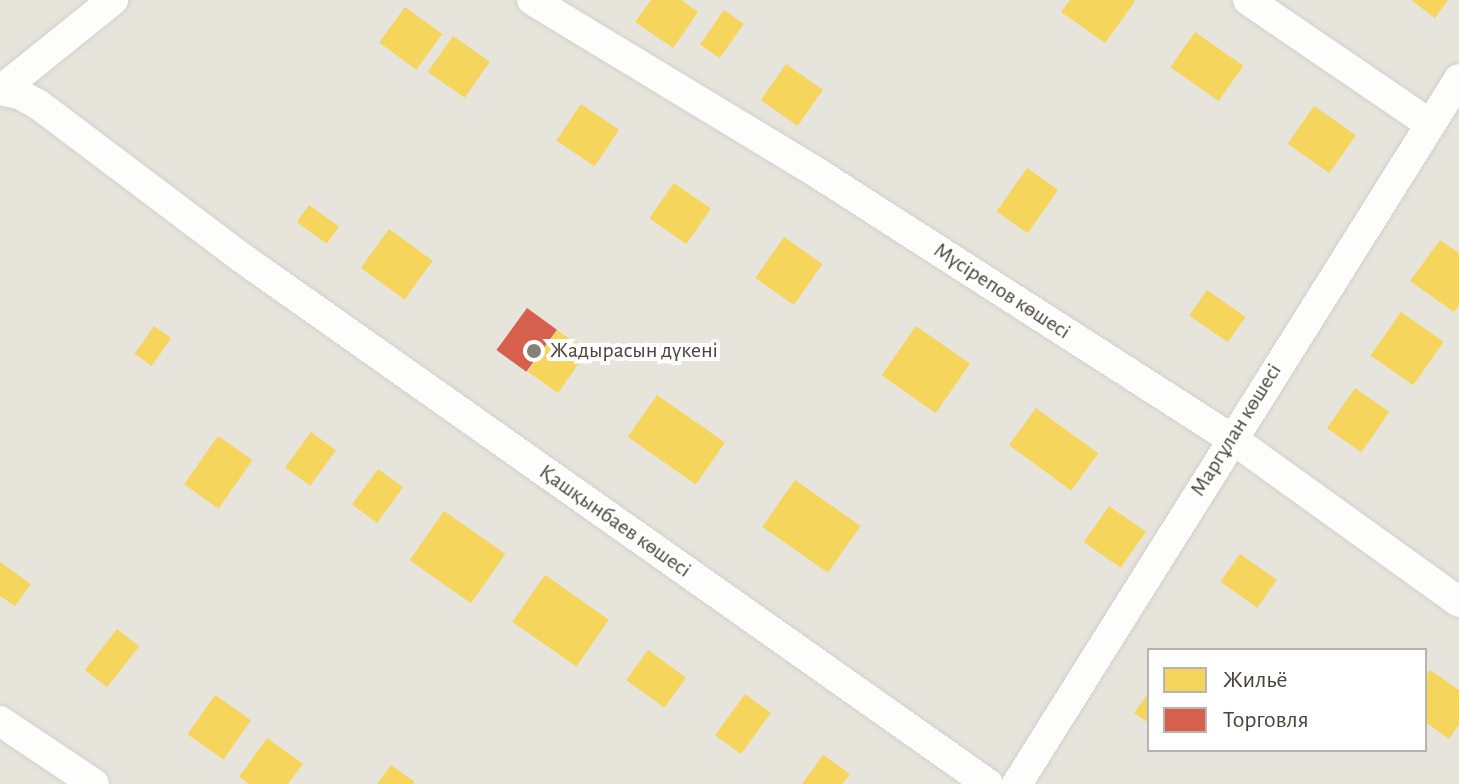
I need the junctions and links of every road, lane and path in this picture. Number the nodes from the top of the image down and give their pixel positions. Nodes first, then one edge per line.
1 (113, 0) edge
2 (532, 0) edge
3 (1248, 0) edge
4 (1459, 79) edge
5 (0, 90) edge
6 (1430, 124) junction
7 (1231, 438) junction
8 (1459, 602) edge
9 (0, 721) edge
10 (94, 784) edge
11 (988, 784) edge
12 (1017, 784) edge

1 - 5 street
2 - 7 street, Мүсірепов көшесі
3 - 6 street
4 - 6 street, Маргұлан көшесі
5 - 11 street, Қашқынбаев көшесі
6 - 7 street, Маргұлан көшесі
7 - 8 street, Мүсірепов көшесі
7 - 12 street, Маргұлан көшесі
9 - 10 street

